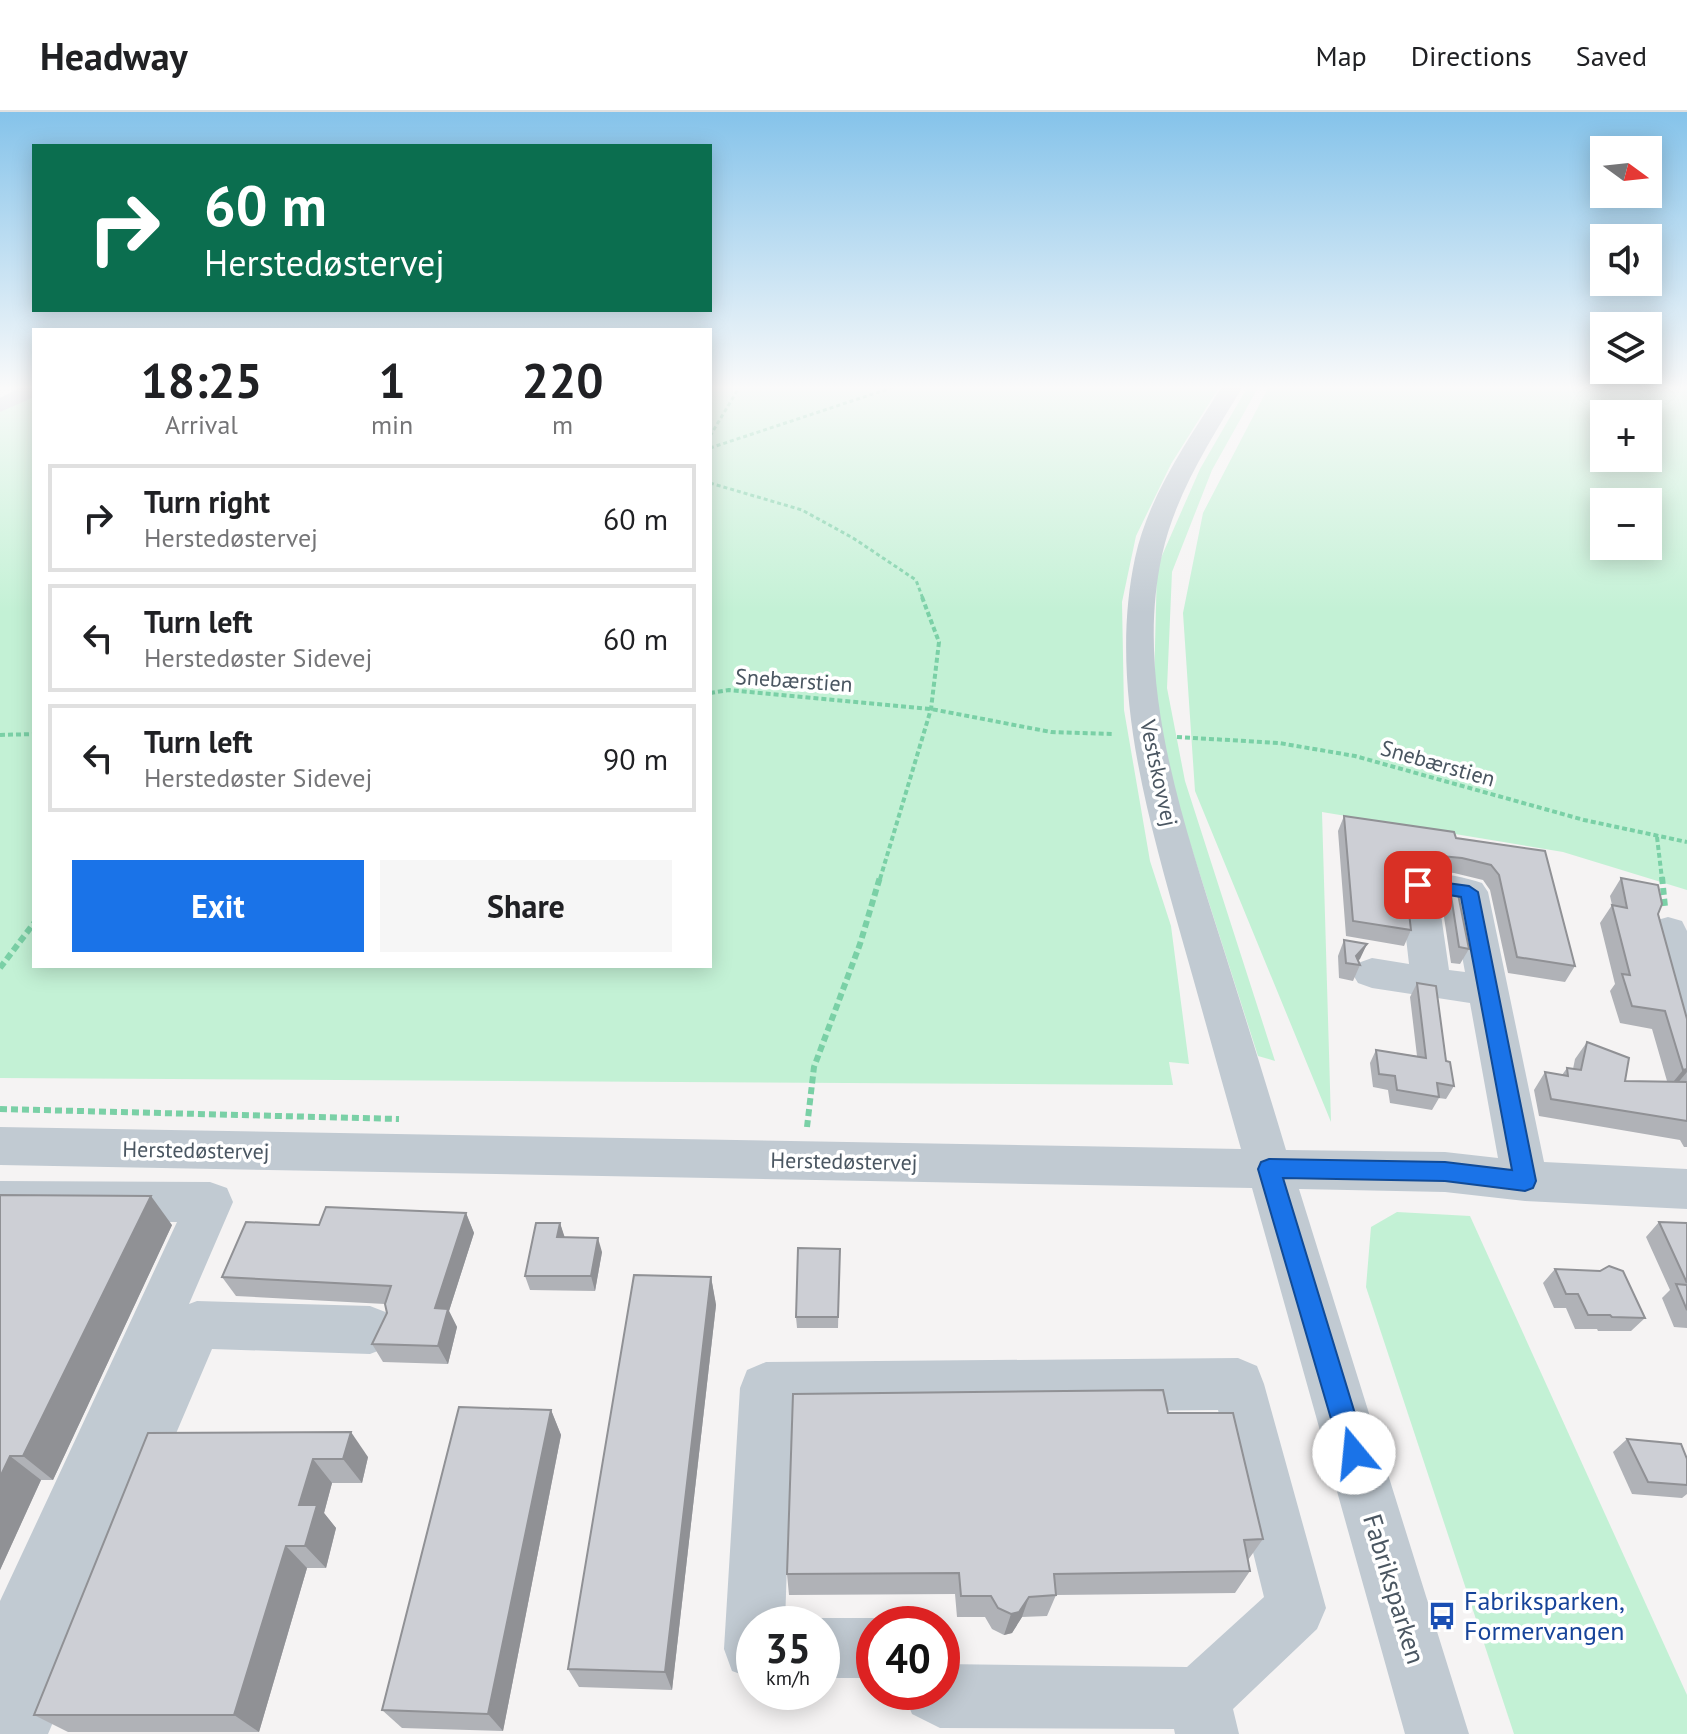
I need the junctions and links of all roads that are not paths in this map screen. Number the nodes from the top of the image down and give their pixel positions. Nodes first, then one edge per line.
1 (1187, 462) edge
2 (1668, 931) road end
3 (1372, 973) dead end
4 (1431, 982) junction
5 (1488, 991) junction
6 (1687, 1006) edge
7 (0, 1146) edge
8 (1269, 1169) junction
9 (1525, 1181) junction
10 (1687, 1189) edge
11 (0, 1201) edge
12 (370, 1330) dead end
13 (756, 1606) edge
14 (0, 1669) edge
15 (960, 1697) edge
16 (1203, 1716) edge
17 (16, 1734) edge
18 (1437, 1734) edge

1 - 8 street, Vestskovvej
2 - 6 street
3 - 4 street
4 - 5 street
4 - 5 street
5 - 9 street
7 - 8 street, Herstedøstervej
8 - 9 street, Herstedøstervej
8 - 18 street, Fabriksparken
9 - 10 street, Herstedøstervej
11 - 14 street
12 - 17 street
13 - 16 street
15 - 16 street

